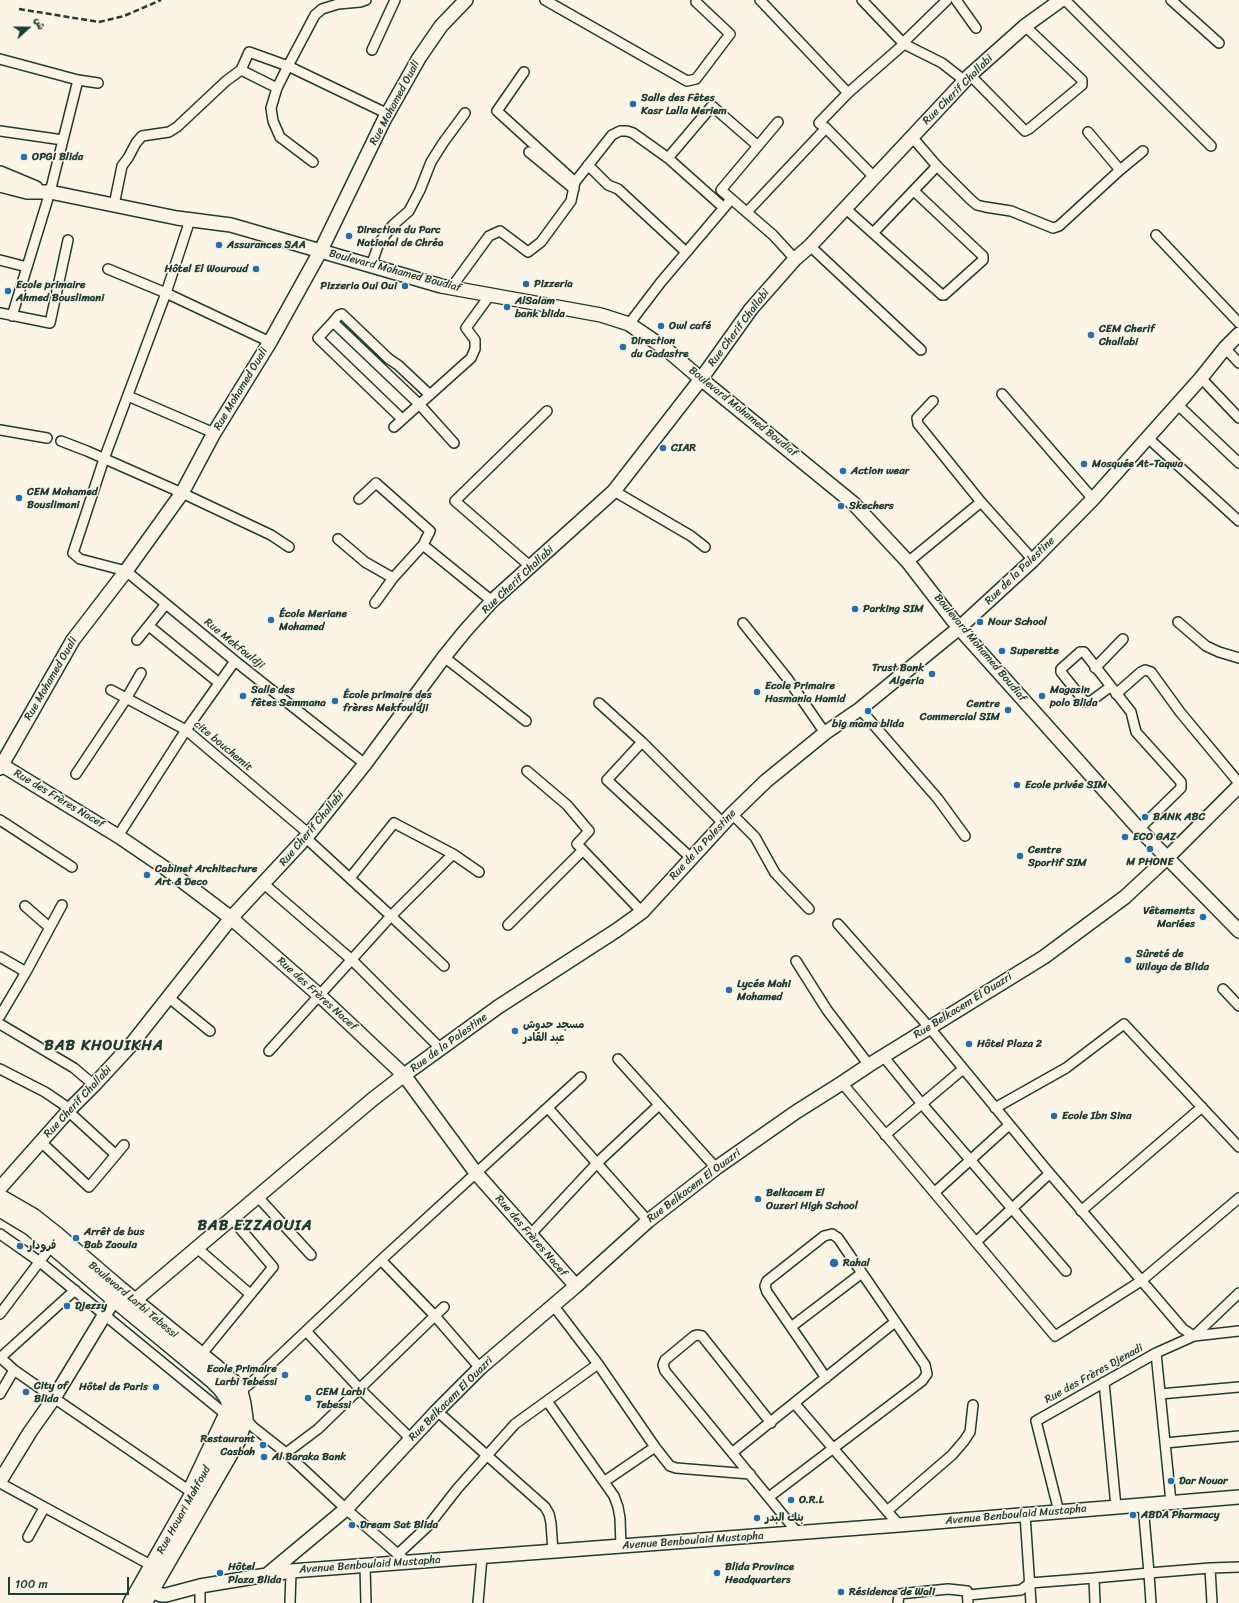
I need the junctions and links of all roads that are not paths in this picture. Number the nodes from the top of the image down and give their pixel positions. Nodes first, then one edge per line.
1 (366, 0) edge
2 (395, 0) edge
3 (466, 0) edge
4 (545, 0) edge
5 (760, 0) edge
6 (862, 0) edge
7 (947, 0) edge
8 (956, 0) edge
9 (1061, 0) edge
10 (1065, 0) edge
11 (1171, 0) edge
12 (695, 1) edge
13 (1026, 26) junction
14 (976, 28) dead end
15 (1219, 43) dead end
16 (904, 44) junction
17 (372, 50) dead end
18 (0, 59) edge
19 (288, 66) junction
20 (241, 70) junction
21 (524, 72) dead end
22 (968, 78) junction
23 (78, 80) junction
24 (98, 83) dead end
25 (277, 88) junction
26 (848, 93) junction
27 (465, 113) dead end
28 (388, 114) junction
29 (778, 122) dead end
30 (826, 128) junction
31 (0, 132) edge
32 (1088, 132) dead end
33 (912, 137) junction
34 (63, 140) junction
35 (758, 146) junction
36 (1211, 146) dead end
37 (1143, 151) dead end
38 (529, 152) dead end
39 (668, 158) junction
40 (312, 162) dead end
41 (588, 165) junction
42 (937, 166) junction
43 (1120, 170) junction
44 (0, 173) edge
45 (874, 177) junction
46 (0, 185) edge
47 (574, 186) junction
48 (914, 190) junction
49 (48, 192) junction
50 (732, 199) junction
51 (114, 205) junction
52 (724, 208) junction
53 (845, 208) junction
54 (748, 212) junction
55 (190, 220) junction
56 (873, 233) junction
57 (1156, 235) dead end
58 (68, 240) dead end
59 (810, 246) junction
60 (321, 250) junction
61 (686, 252) junction
62 (795, 259) junction
63 (0, 260) edge
64 (371, 266) junction
65 (27, 267) junction
66 (108, 270) dead end
67 (451, 288) junction
68 (166, 293) junction
69 (490, 295) junction
70 (0, 313) edge
71 (12, 316) junction
72 (333, 322) junction
73 (1239, 323) edge
74 (628, 324) junction
75 (1239, 334) edge
76 (270, 342) junction
77 (1225, 348) junction
78 (921, 350) dead end
79 (1239, 363) edge
80 (1201, 378) junction
81 (700, 379) junction
82 (1002, 394) dead end
83 (430, 395) junction
84 (128, 396) junction
85 (932, 401) dead end
86 (419, 404) junction
87 (1178, 404) junction
88 (547, 411) dead end
89 (1239, 418) edge
90 (402, 419) junction
91 (394, 427) dead end
92 (0, 430) edge
93 (214, 433) junction
94 (47, 438) dead end
95 (1148, 438) junction
96 (61, 441) dead end
97 (454, 443) dead end
98 (104, 459) junction
99 (1239, 463) edge
100 (614, 491) junction
101 (182, 493) junction
102 (359, 498) dead end
103 (1093, 499) junction
104 (981, 502) junction
105 (1239, 521) edge
106 (338, 539) dead end
107 (423, 545) junction
108 (289, 547) dead end
109 (705, 547) dead end
110 (1033, 560) junction
111 (908, 562) junction
112 (531, 567) junction
113 (126, 571) junction
114 (393, 578) junction
115 (492, 601) junction
116 (375, 603) dead end
117 (166, 604) junction
118 (1178, 622) dead end
119 (743, 623) dead end
120 (148, 626) junction
121 (959, 628) junction
122 (1123, 639) dead end
123 (137, 640) dead end
124 (444, 657) junction
125 (1239, 658) edge
126 (235, 661) junction
127 (1095, 668) junction
128 (141, 673) dead end
129 (219, 683) junction
130 (111, 690) dead end
131 (1113, 690) junction
132 (126, 699) junction
133 (599, 703) dead end
134 (860, 709) junction
135 (526, 721) dead end
136 (186, 730) junction
137 (825, 733) junction
138 (642, 742) junction
139 (365, 764) junction
140 (1, 766) edge
141 (527, 771) dead end
142 (76, 774) dead end
143 (1239, 785) edge
144 (728, 819) junction
145 (0, 820) edge
146 (1139, 829) junction
147 (118, 836) junction
148 (308, 836) junction
149 (965, 836) dead end
150 (583, 850) junction
151 (453, 854) junction
152 (691, 858) junction
153 (1167, 858) junction
154 (72, 867) dead end
155 (479, 872) dead end
156 (350, 878) junction
157 (264, 884) junction
158 (62, 905) dead end
159 (25, 906) dead end
160 (809, 909) dead end
161 (642, 912) junction
162 (391, 916) junction
163 (231, 918) junction
164 (838, 924) dead end
165 (508, 925) dead end
166 (49, 927) junction
167 (1239, 931) edge
168 (0, 957) edge
169 (352, 960) junction
170 (796, 961) dead end
171 (444, 966) dead end
172 (26, 972) junction
173 (1223, 989) dead end
174 (319, 994) junction
175 (168, 997) junction
176 (1239, 1006) edge
177 (0, 1016) edge
178 (0, 1024) edge
179 (929, 1027) junction
180 (210, 1031) dead end
181 (440, 1048) junction
182 (269, 1051) dead end
183 (884, 1056) junction
184 (618, 1059) dead end
185 (869, 1065) junction
186 (0, 1069) edge
187 (963, 1069) junction
188 (404, 1075) junction
189 (581, 1077) dead end
190 (842, 1083) junction
191 (94, 1085) junction
192 (922, 1104) junction
193 (659, 1106) junction
194 (1202, 1107) junction
195 (548, 1108) junction
196 (995, 1108) junction
197 (69, 1110) junction
198 (1009, 1125) junction
199 (885, 1135) junction
200 (41, 1142) junction
201 (124, 1145) dead end
202 (1239, 1147) edge
203 (116, 1155) junction
204 (970, 1160) junction
205 (598, 1162) junction
206 (716, 1168) junction
207 (476, 1173) junction
208 (1050, 1174) junction
209 (0, 1189) edge
210 (935, 1192) junction
211 (258, 1197) junction
212 (1239, 1198) edge
213 (1013, 1208) junction
214 (0, 1209) edge
215 (1081, 1211) junction
216 (232, 1219) junction
217 (648, 1221) junction
218 (0, 1234) edge
219 (530, 1235) junction
220 (977, 1241) junction
221 (52, 1245) junction
222 (197, 1248) junction
223 (311, 1255) dead end
224 (381, 1260) junction
225 (40, 1262) junction
226 (1066, 1271) dead end
227 (862, 1273) junction
228 (1141, 1281) junction
229 (576, 1286) junction
230 (75, 1290) junction
231 (1239, 1293) edge
232 (250, 1294) junction
233 (123, 1299) junction
234 (552, 1305) junction
235 (444, 1307) dead end
236 (0, 1314) edge
237 (105, 1314) junction
238 (435, 1316) junction
239 (896, 1322) junction
240 (791, 1327) junction
241 (306, 1331) junction
242 (1239, 1331) edge
243 (1194, 1336) junction
244 (1156, 1353) junction
245 (200, 1355) junction
246 (0, 1357) edge
247 (598, 1364) junction
248 (480, 1368) junction
249 (14, 1370) junction
250 (826, 1378) junction
251 (1104, 1382) junction
252 (1239, 1387) edge
253 (360, 1390) junction
254 (0, 1394) edge
255 (1160, 1394) junction
256 (54, 1398) junction
257 (547, 1400) junction
258 (794, 1404) junction
259 (973, 1405) dead end
260 (234, 1407) junction
261 (437, 1411) junction
262 (771, 1423) junction
263 (1239, 1436) edge
264 (411, 1439) junction
265 (1165, 1443) junction
266 (655, 1447) junction
267 (833, 1450) junction
268 (733, 1452) junction
269 (286, 1453) junction
270 (487, 1454) junction
271 (750, 1474) junction
272 (1, 1475) edge
273 (605, 1481) junction
274 (195, 1494) junction
275 (769, 1497) junction
276 (1239, 1497) edge
277 (1172, 1502) junction
278 (1143, 1505) junction
279 (1116, 1507) junction
280 (44, 1508) junction
281 (346, 1509) junction
282 (887, 1511) junction
283 (1059, 1512) junction
284 (1025, 1515) junction
285 (899, 1525) junction
286 (797, 1532) junction
287 (28, 1537) dead end
288 (621, 1546) junction
289 (553, 1552) junction
290 (398, 1554) junction
291 (482, 1557) junction
292 (147, 1563) junction
293 (408, 1563) junction
294 (365, 1566) junction
295 (1239, 1567) edge
296 (1210, 1568) junction
297 (291, 1571) junction
298 (1149, 1573) junction
299 (268, 1574) junction
300 (1094, 1578) junction
301 (1030, 1583) junction
302 (200, 1586) junction
303 (142, 1591) edge
304 (968, 1599) edge
305 (124, 1603) edge
306 (131, 1603) edge
307 (200, 1603) edge
308 (290, 1603) edge
309 (366, 1603) edge
310 (478, 1603) edge
311 (898, 1603) edge
312 (1031, 1603) edge
313 (1094, 1603) edge
314 (1150, 1603) edge
315 (1212, 1603) edge

1 - 19 street
2 - 17 street
3 - 28 street, Rue Mohamed Ouali
4 - 12 street
5 - 26 street
6 - 16 street
7 - 16 street
8 - 14 street
9 - 13 street, Rue Cherif Challabi
10 - 36 street
11 - 15 street
13 - 22 street, Rue Cherif Challabi
13 - 22 street
16 - 22 street
16 - 26 street
18 - 23 street
19 - 20 street
19 - 25 street
19 - 28 street
20 - 25 street
20 - 51 street
21 - 47 street
22 - 33 street, Rue Cherif Challabi
23 - 24 street
23 - 34 street
25 - 40 street
26 - 30 street
27 - 64 street
28 - 60 street, Rue Mohamed Ouali
29 - 35 street
30 - 45 street
30 - 54 street
31 - 34 street
32 - 43 street
33 - 42 street
33 - 45 street, Rue Cherif Challabi
34 - 49 street
35 - 39 street
35 - 50 street
37 - 43 street
38 - 47 street
39 - 41 street
39 - 52 street
41 - 47 street
41 - 61 street
42 - 43 street
42 - 48 street
44 - 49 street
45 - 53 street, Rue Cherif Challabi
46 - 49 street
47 - 67 street
48 - 56 street
48 - 56 street
49 - 51 street, Boulevard Mohamed Boudiaf
49 - 65 street
50 - 52 street
50 - 54 street
51 - 55 street, Boulevard Mohamed Boudiaf
52 - 61 street
53 - 56 street
53 - 59 street, Rue Cherif Challabi
54 - 62 street
55 - 60 street, Boulevard Mohamed Boudiaf
55 - 68 street
57 - 73 street
58 - 71 street
59 - 62 street, Rue Cherif Challabi
59 - 78 street
60 - 64 street, Boulevard Mohamed Boudiaf
60 - 76 street, Rue Mohamed Ouali
61 - 74 street
62 - 81 street, Rue Cherif Challabi
63 - 65 street
64 - 67 street, Boulevard Mohamed Boudiaf
65 - 71 street
66 - 68 street
67 - 69 street, Boulevard Mohamed Boudiaf
68 - 76 street
68 - 84 street
69 - 74 street, Boulevard Mohamed Boudiaf
69 - 83 street
70 - 71 street
72 - 83 street
72 - 86 street
72 - 90 street
74 - 81 street, Boulevard Mohamed Boudiaf
75 - 77 street, Rue de la Palestine
76 - 93 street, Rue Mohamed Ouali
77 - 79 street
77 - 80 street, Rue de la Palestine
80 - 87 street, Rue de la Palestine
80 - 89 street
81 - 100 street, Rue Cherif Challabi
81 - 111 street, Boulevard Mohamed Boudiaf
82 - 103 street
83 - 86 street
84 - 93 street
84 - 98 street
85 - 104 street
86 - 90 street
86 - 97 street
87 - 95 street, Rue de la Palestine
87 - 99 street
88 - 112 street
90 - 91 street
92 - 94 street
93 - 101 street, Rue Mohamed Ouali
95 - 103 street, Rue de la Palestine
95 - 105 street
96 - 98 street
98 - 101 street
98 - 113 street
100 - 109 street
100 - 112 street, Rue Cherif Challabi
101 - 108 street
101 - 113 street, Rue Mohamed Ouali
102 - 107 street
103 - 110 street, Rue de la Palestine
104 - 110 street
104 - 111 street
106 - 114 street
107 - 114 street
107 - 115 street
110 - 121 street, Rue de la Palestine
111 - 121 street, Boulevard Mohamed Boudiaf
112 - 115 street, Rue Cherif Challabi
113 - 117 street, Rue Mekfouldji
113 - 140 street, Rue Mohamed Ouali
114 - 116 street
115 - 124 street, Rue Cherif Challabi
117 - 120 street
117 - 126 street, Rue Mekfouldji
118 - 125 street
119 - 137 street
120 - 123 street
120 - 129 street
121 - 134 street, Rue de la Palestine
121 - 146 street, Boulevard Mohamed Boudiaf
122 - 127 street
124 - 135 street
124 - 139 street, Rue Cherif Challabi
126 - 129 street
126 - 139 street, Rue Mekfouldji
127 - 131 street
127 - 131 street
128 - 132 street
129 - 136 street
130 - 132 street, cite bouchemit
131 - 143 street
131 - 146 street
132 - 136 street, cite bouchemit
132 - 142 street
133 - 138 street
134 - 137 street, Rue de la Palestine
134 - 149 street
136 - 147 street
136 - 148 street, cite bouchemit
137 - 144 street, Rue de la Palestine
138 - 144 street
138 - 152 street
139 - 148 street, Rue Cherif Challabi
140 - 147 street, Rue des Frères Nacef
141 - 150 street
143 - 153 street, Rue Belkacem El Ouazri
144 - 152 street, Rue de la Palestine
144 - 160 street
145 - 154 street
146 - 153 street, Boulevard Mohamed Boudiaf
147 - 163 street, Rue des Frères Nacef
148 - 156 street, cite bouchemit
148 - 157 street, Rue Cherif Challabi
150 - 161 street
150 - 165 street
151 - 155 street
151 - 156 street
151 - 162 street
152 - 161 street, Rue de la Palestine
153 - 167 street, Boulevard Mohamed Boudiaf
153 - 179 street, Rue Belkacem El Ouazri
156 - 162 street, cite bouchemit
157 - 163 street, Rue Cherif Challabi
157 - 169 street
158 - 166 street
159 - 166 street
161 - 181 street, Rue de la Palestine
162 - 169 street
162 - 171 street, cite bouchemit
163 - 174 street, Rue des Frères Nacef
163 - 175 street, Rue Cherif Challabi
164 - 179 street
166 - 172 street
168 - 172 street
169 - 174 street
169 - 181 street
170 - 185 street
172 - 177 street
173 - 176 street
174 - 182 street
174 - 188 street, Rue des Frères Nacef
175 - 180 street
175 - 191 street, Rue Cherif Challabi
178 - 191 street
179 - 183 street, Rue Belkacem El Ouazri
179 - 187 street
181 - 188 street, Rue de la Palestine
183 - 185 street, Rue Belkacem El Ouazri
183 - 192 street
184 - 193 street
185 - 190 street, Rue Belkacem El Ouazri
186 - 197 street
187 - 192 street
187 - 196 street
188 - 207 street, Rue des Frères Nacef
188 - 211 street, Rue de la Palestine
189 - 195 street
190 - 199 street
190 - 206 street, Rue Belkacem El Ouazri
191 - 197 street, Rue Cherif Challabi
192 - 199 street
192 - 204 street
193 - 205 street
193 - 206 street
194 - 196 street
194 - 202 street
194 - 215 street
195 - 205 street
195 - 207 street
196 - 198 street
197 - 200 street, Rue Cherif Challabi
197 - 203 street
198 - 204 street
198 - 208 street
199 - 210 street
200 - 203 street
200 - 209 street, Rue Cherif Challabi
201 - 203 street
204 - 210 street
204 - 213 street
205 - 217 street
205 - 219 street
206 - 217 street, Rue Belkacem El Ouazri
207 - 219 street, Rue des Frères Nacef
207 - 224 street
208 - 213 street
208 - 215 street
209 - 233 main road, Boulevard Larbi Tebessi
210 - 220 street
211 - 216 street, Rue de la Palestine
211 - 223 street
212 - 228 street
213 - 220 street
213 - 226 street
214 - 221 main road, Boulevard Larbi Tebessi
215 - 228 street
216 - 222 street, Rue de la Palestine
216 - 232 street
217 - 229 street, Rue Belkacem El Ouazri
218 - 225 street
219 - 229 street, Rue des Frères Nacef
220 - 228 street
221 - 225 street
221 - 233 main road, Boulevard Larbi Tebessi
222 - 232 street
222 - 233 street, Rue de la Palestine
224 - 238 street
224 - 241 street
225 - 230 street
225 - 236 street
227 - 239 street
227 - 240 street
227 - 240 street
228 - 243 street
229 - 234 street, Rue Belkacem El Ouazri
230 - 237 street
230 - 246 street
231 - 243 street, Rue des Frères Djenadi
232 - 245 street
233 - 237 street, Rue de la Palestine
233 - 245 main road, Boulevard Larbi Tebessi
233 - 260 main road, Boulevard Larbi Tebessi
234 - 247 street
234 - 248 street, Rue Belkacem El Ouazri
235 - 238 street
237 - 256 street, Rue de la Palestine
237 - 260 street
238 - 248 street
238 - 253 street
239 - 250 street
239 - 267 street
240 - 250 street
241 - 253 street
241 - 260 street
242 - 243 street
243 - 244 street, Rue des Frères Djenadi
244 - 251 street, Rue des Frères Djenadi
244 - 255 street
245 - 260 main road, Boulevard Larbi Tebessi
246 - 249 street
247 - 257 street
247 - 266 street
248 - 261 street, Rue Belkacem El Ouazri
249 - 254 street
249 - 256 street
250 - 258 street
251 - 279 street
251 - 283 street, Rue des Frères Djenadi
252 - 255 street
253 - 264 street
253 - 269 street
255 - 265 street
256 - 272 street, Rue de la Palestine
256 - 274 street
257 - 270 street
257 - 273 street
258 - 262 street
258 - 267 street
259 - 282 street
260 - 269 street
260 - 274 street
260 - 274 main road, Rue Houari Mahfoud
261 - 264 street, Rue Belkacem El Ouazri
261 - 270 street
262 - 268 street
262 - 268 street
263 - 265 street
264 - 281 street, Rue Belkacem El Ouazri
265 - 277 street
266 - 271 street
266 - 273 street
267 - 275 street
267 - 282 street
268 - 271 street
269 - 281 street
270 - 289 street
270 - 290 street
271 - 275 street
272 - 280 street
273 - 288 street
274 - 292 street
274 - 303 main road, Rue Houari Mahfoud
275 - 286 street
276 - 277 street, Avenue Benboulaid Mustapha
277 - 278 street, Avenue Benboulaid Mustapha
278 - 279 street, Avenue Benboulaid Mustapha
278 - 298 street
279 - 283 street, Avenue Benboulaid Mustapha
280 - 287 street
280 - 292 street
281 - 290 street
281 - 299 street, Rue Belkacem El Ouazri
282 - 285 street
283 - 284 street, Avenue Benboulaid Mustapha
284 - 285 street, Avenue Benboulaid Mustapha
284 - 301 street
285 - 286 street, Avenue Benboulaid Mustapha
286 - 288 street, Avenue Benboulaid Mustapha
288 - 289 street, Avenue Benboulaid Mustapha
289 - 291 street, Avenue Benboulaid Mustapha
290 - 293 street
291 - 293 street, Avenue Benboulaid Mustapha
291 - 310 street
292 - 303 street
293 - 294 street, Avenue Benboulaid Mustapha
294 - 297 street, Avenue Benboulaid Mustapha
294 - 309 street
295 - 296 street
296 - 298 street
296 - 315 street
297 - 299 street, Avenue Benboulaid Mustapha
297 - 308 street
298 - 300 street
298 - 314 street
299 - 302 street, Avenue Benboulaid Mustapha
300 - 301 street
300 - 313 street
301 - 304 street
301 - 312 street
302 - 303 street, Avenue Benboulaid Mustapha
302 - 307 street
303 - 305 street
303 - 306 main road, Rue Houari Mahfoud
304 - 311 street

